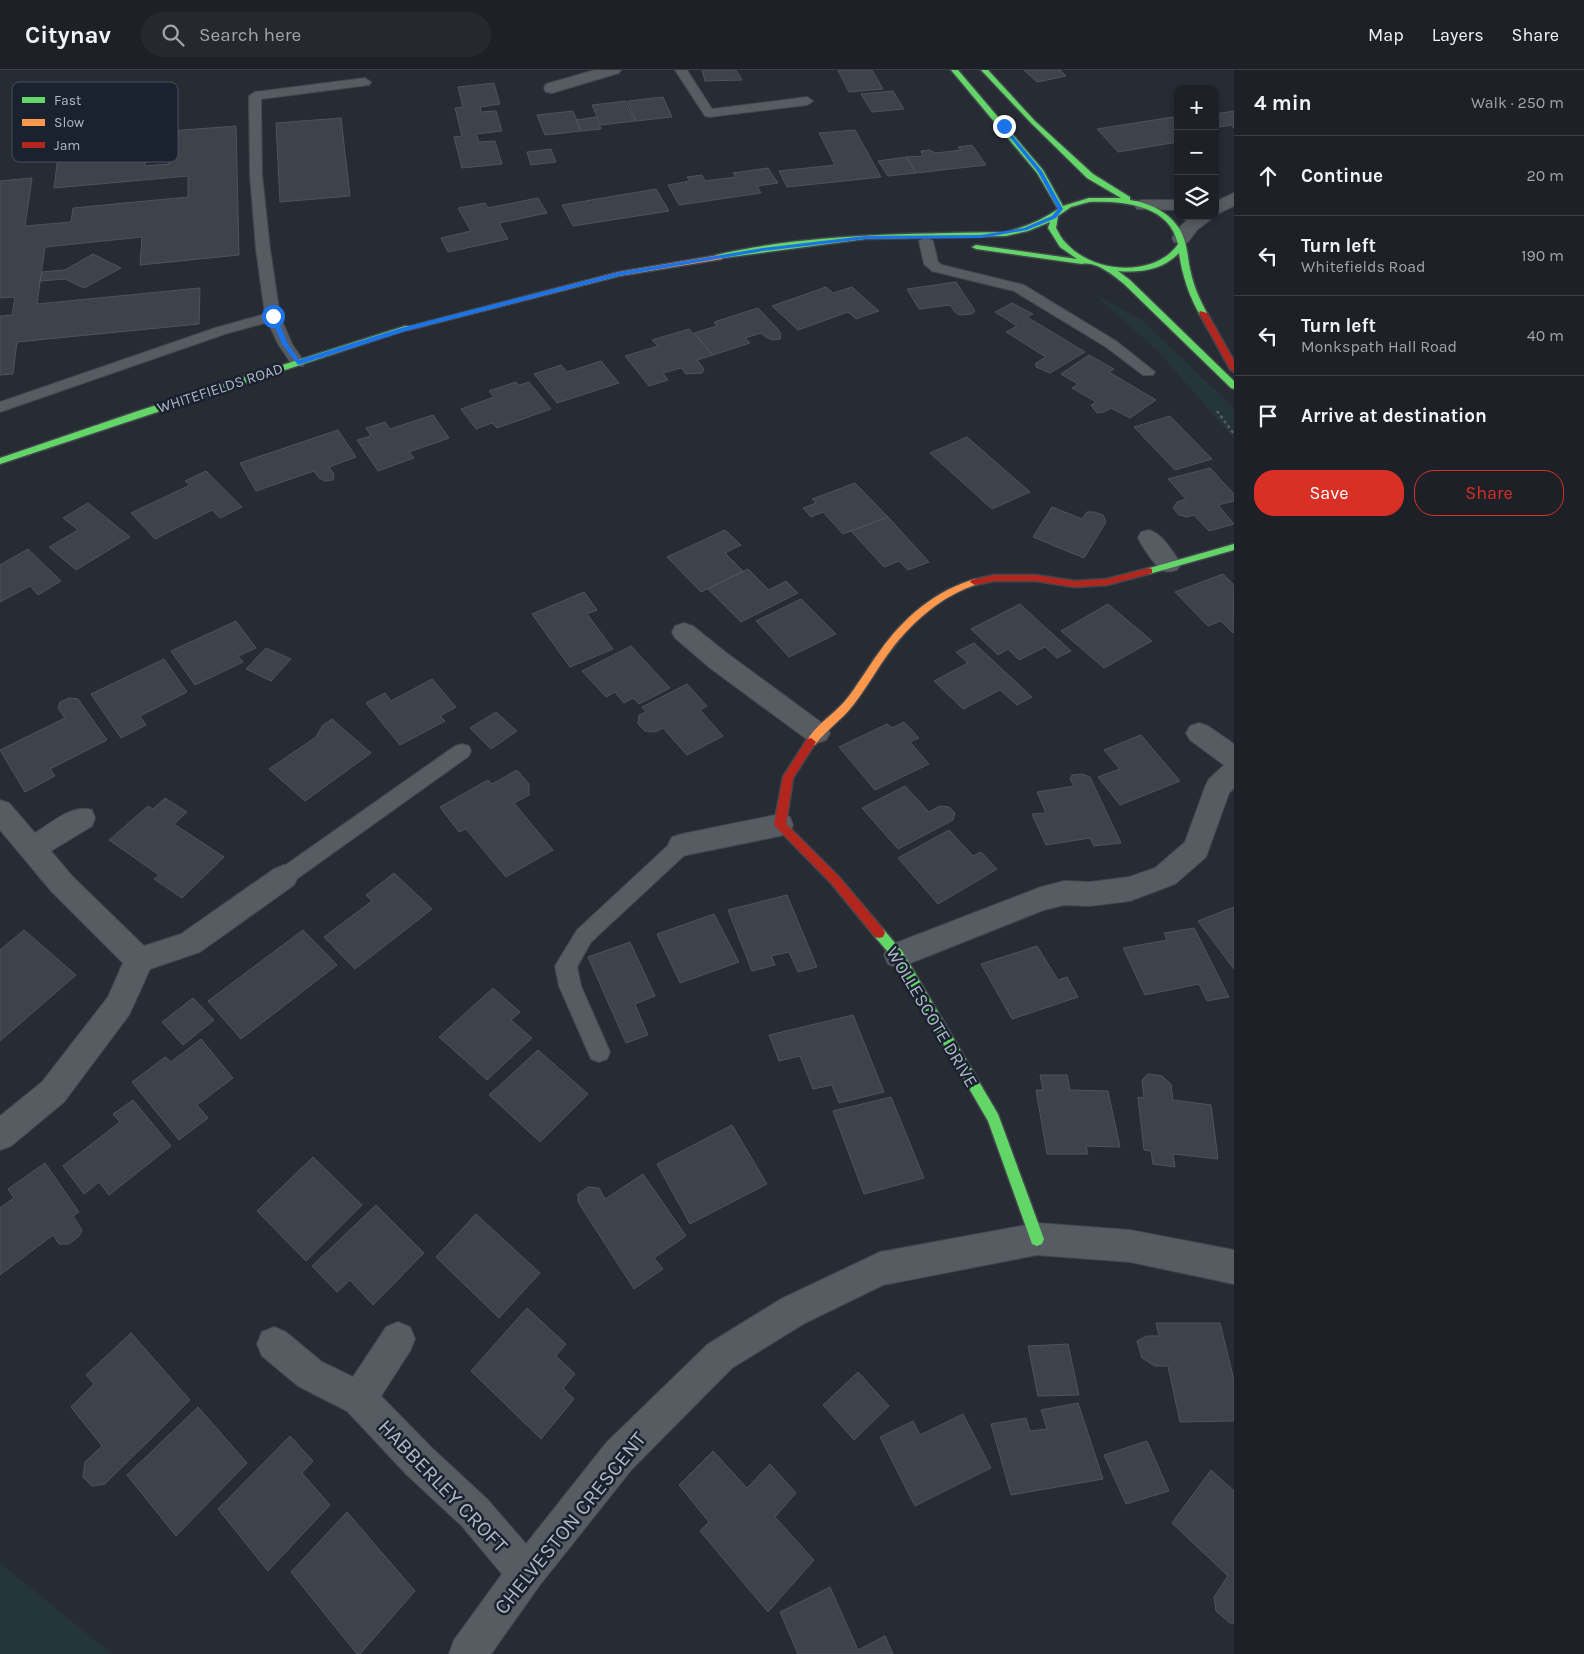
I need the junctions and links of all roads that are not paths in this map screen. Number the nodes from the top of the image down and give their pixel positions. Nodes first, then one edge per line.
1 (613, 70) edge
2 (681, 70) edge
3 (954, 70) edge
4 (984, 70) edge
5 (365, 82) dead end
6 (552, 88) dead end
7 (807, 101) dead end
8 (1234, 197) edge
9 (1219, 201) edge
10 (1138, 203) junction
11 (1174, 205) edge
12 (1219, 207) edge
13 (1057, 213) junction
14 (1200, 220) edge
15 (882, 236) junction
16 (926, 241) junction
17 (1181, 242) junction
18 (1094, 264) junction
19 (1107, 267) junction
20 (273, 316) junction
21 (298, 363) junction
22 (1234, 369) edge
23 (1148, 372) dead end
24 (1234, 386) edge
25 (0, 407) edge
26 (0, 461) edge
27 (1149, 538) dead end
28 (1234, 547) edge
29 (1169, 564) junction
30 (684, 632) dead end
31 (817, 733) junction
32 (1199, 733) dead end
33 (462, 751) dead end
34 (1234, 758) edge
35 (1234, 770) edge
36 (0, 811) edge
37 (82, 818) dead end
38 (780, 825) junction
39 (682, 845) joint
40 (31, 849) junction
41 (284, 877) joint
42 (898, 956) junction
43 (139, 960) junction
44 (599, 1052) dead end
45 (0, 1134) edge
46 (1037, 1239) junction
47 (1234, 1267) edge
48 (398, 1339) dead end
49 (274, 1344) dead end
50 (359, 1399) junction
51 (526, 1573) junction
52 (468, 1654) edge

1 - 6 street
2 - 7 lane
3 - 13 street
4 - 10 street
5 - 20 lane
8 - 9 street
8 - 12 street
10 - 11 street
10 - 13 street, WHITEFIELDS ROAD
10 - 17 street
13 - 15 street, WHITEFIELDS ROAD
13 - 18 street
14 - 17 street
15 - 16 street, WHITEFIELDS ROAD
15 - 21 street, WHITEFIELDS ROAD
16 - 18 street, WHITEFIELDS ROAD
16 - 23 lane
17 - 19 street
17 - 22 street
18 - 19 street
19 - 24 street
20 - 21 lane
20 - 25 lane
21 - 26 street, WHITEFIELDS ROAD
27 - 29 street
28 - 29 street
29 - 31 street
30 - 31 street
31 - 38 street
32 - 34 street
33 - 41 lane
35 - 42 street
36 - 40 street
37 - 40 street
38 - 39 street
38 - 42 street, WOLLESCOTE DRIVE
39 - 44 lane
40 - 43 street
41 - 43 street
42 - 46 street, WOLLESCOTE DRIVE
43 - 45 street
46 - 47 street, CHELVESTON CRESCENT
46 - 51 street, CHELVESTON CRESCENT
48 - 50 street
49 - 50 street, HABBERLEY CROFT
50 - 51 street, HABBERLEY CROFT
51 - 52 street, CHELVESTON CRESCENT

